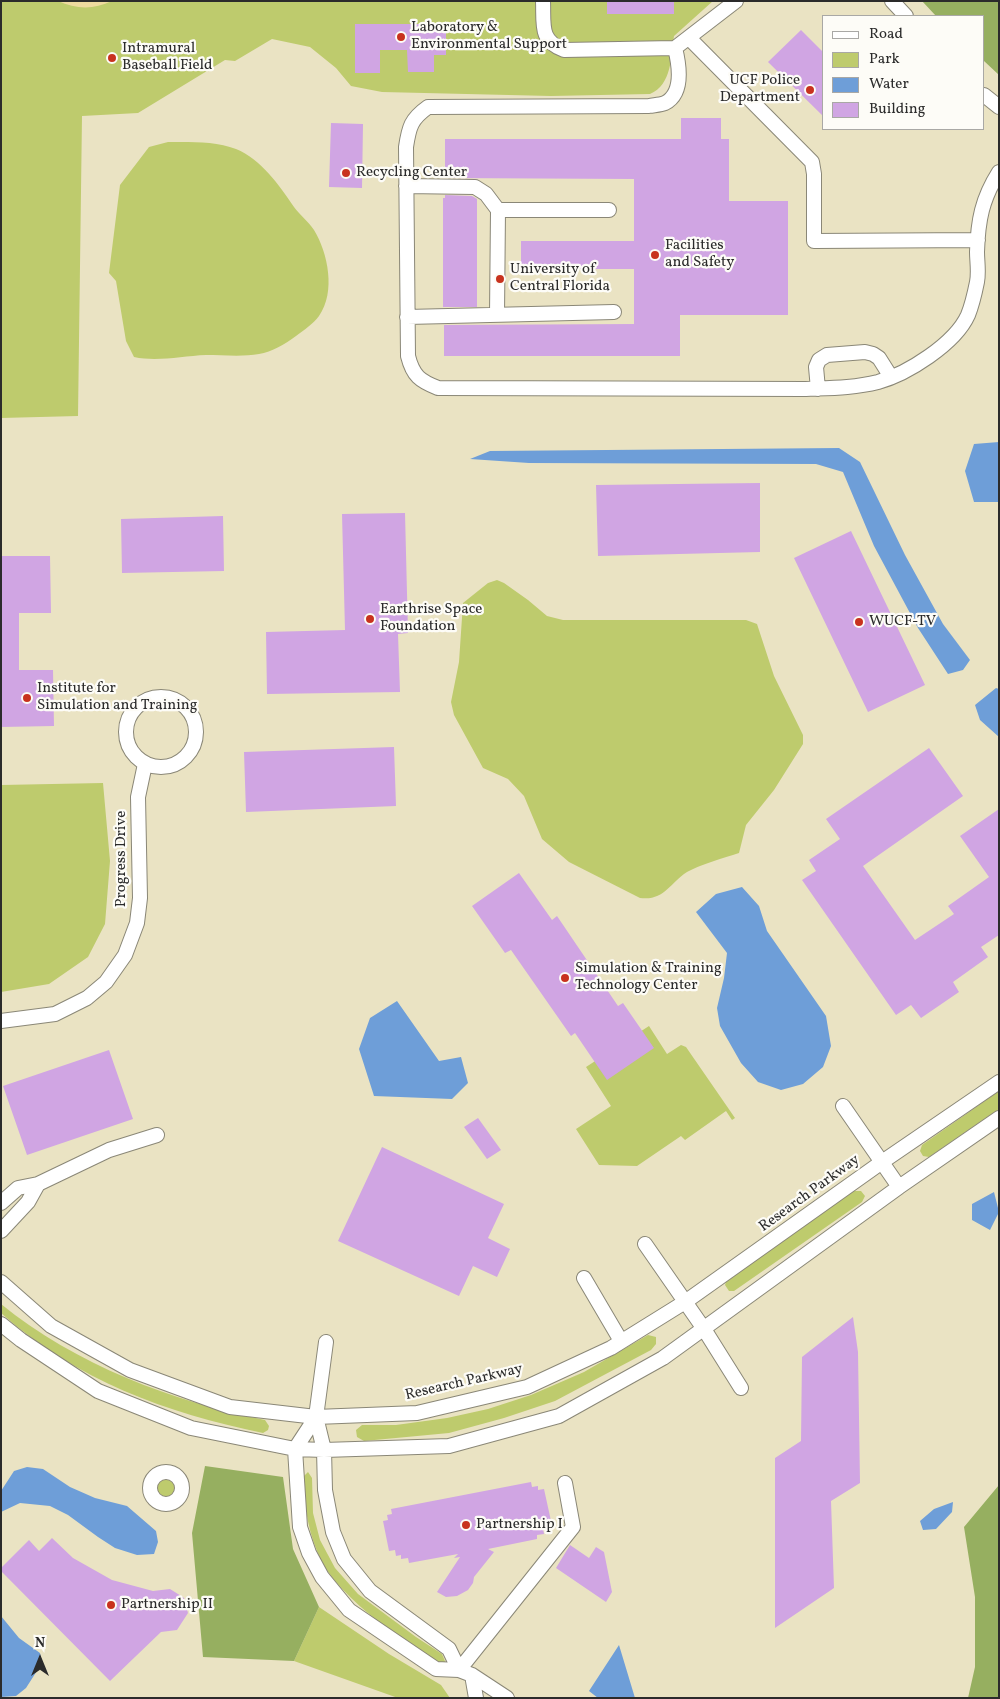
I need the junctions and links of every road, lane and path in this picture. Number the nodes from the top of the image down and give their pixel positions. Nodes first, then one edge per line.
1 (543, 1) edge
2 (736, 1) edge
3 (892, 1) edge
4 (905, 15) edge
5 (689, 38) junction
6 (675, 48) junction
7 (985, 96) edge
8 (999, 107) edge
9 (999, 172) edge
10 (406, 186) junction
11 (498, 210) junction
12 (609, 210) dead end
13 (978, 240) junction
14 (614, 312) dead end
15 (497, 314) junction
16 (407, 317) junction
17 (891, 377) junction
18 (818, 389) junction
19 (145, 764) junction
20 (1, 1021) edge
21 (999, 1082) edge
22 (843, 1106) dead end
23 (999, 1118) edge
24 (157, 1135) dead end
25 (882, 1162) junction
26 (38, 1184) junction
27 (899, 1187) junction
28 (1, 1203) edge
29 (1, 1231) edge
30 (646, 1244) dead end
31 (584, 1278) dead end
32 (1, 1282) edge
33 (685, 1302) junction
34 (1, 1324) edge
35 (704, 1329) junction
36 (326, 1342) dead end
37 (621, 1342) junction
38 (741, 1388) dead end
39 (316, 1417) junction
40 (295, 1449) junction
41 (324, 1450) junction
42 (565, 1483) dead end
43 (458, 1670) junction
44 (472, 1675) junction
45 (476, 1698) edge
46 (507, 1698) edge

1 - 6 street
2 - 5 street
3 - 4 street
5 - 6 street
5 - 13 street
6 - 10 street
7 - 8 street
9 - 13 street
10 - 11 street
10 - 16 street
11 - 12 street
11 - 15 street
13 - 17 street
14 - 15 street
15 - 16 street
16 - 18 street
17 - 18 street
17 - 18 street
19 - 19 street
19 - 20 street, Progress Drive
21 - 25 street, Research Parkway
22 - 25 street
23 - 27 street
24 - 26 street
25 - 27 street
25 - 33 street, Research Parkway
26 - 28 street
26 - 29 street
27 - 35 street
30 - 33 street
31 - 37 street
32 - 39 street, Research Parkway
33 - 35 street
33 - 37 street, Research Parkway
34 - 40 street
35 - 38 street
35 - 41 street
36 - 39 street
37 - 39 street, Research Parkway
39 - 40 street
39 - 41 street
40 - 41 street
40 - 43 street
41 - 43 street
42 - 43 street
43 - 44 street
44 - 45 street
44 - 46 street

